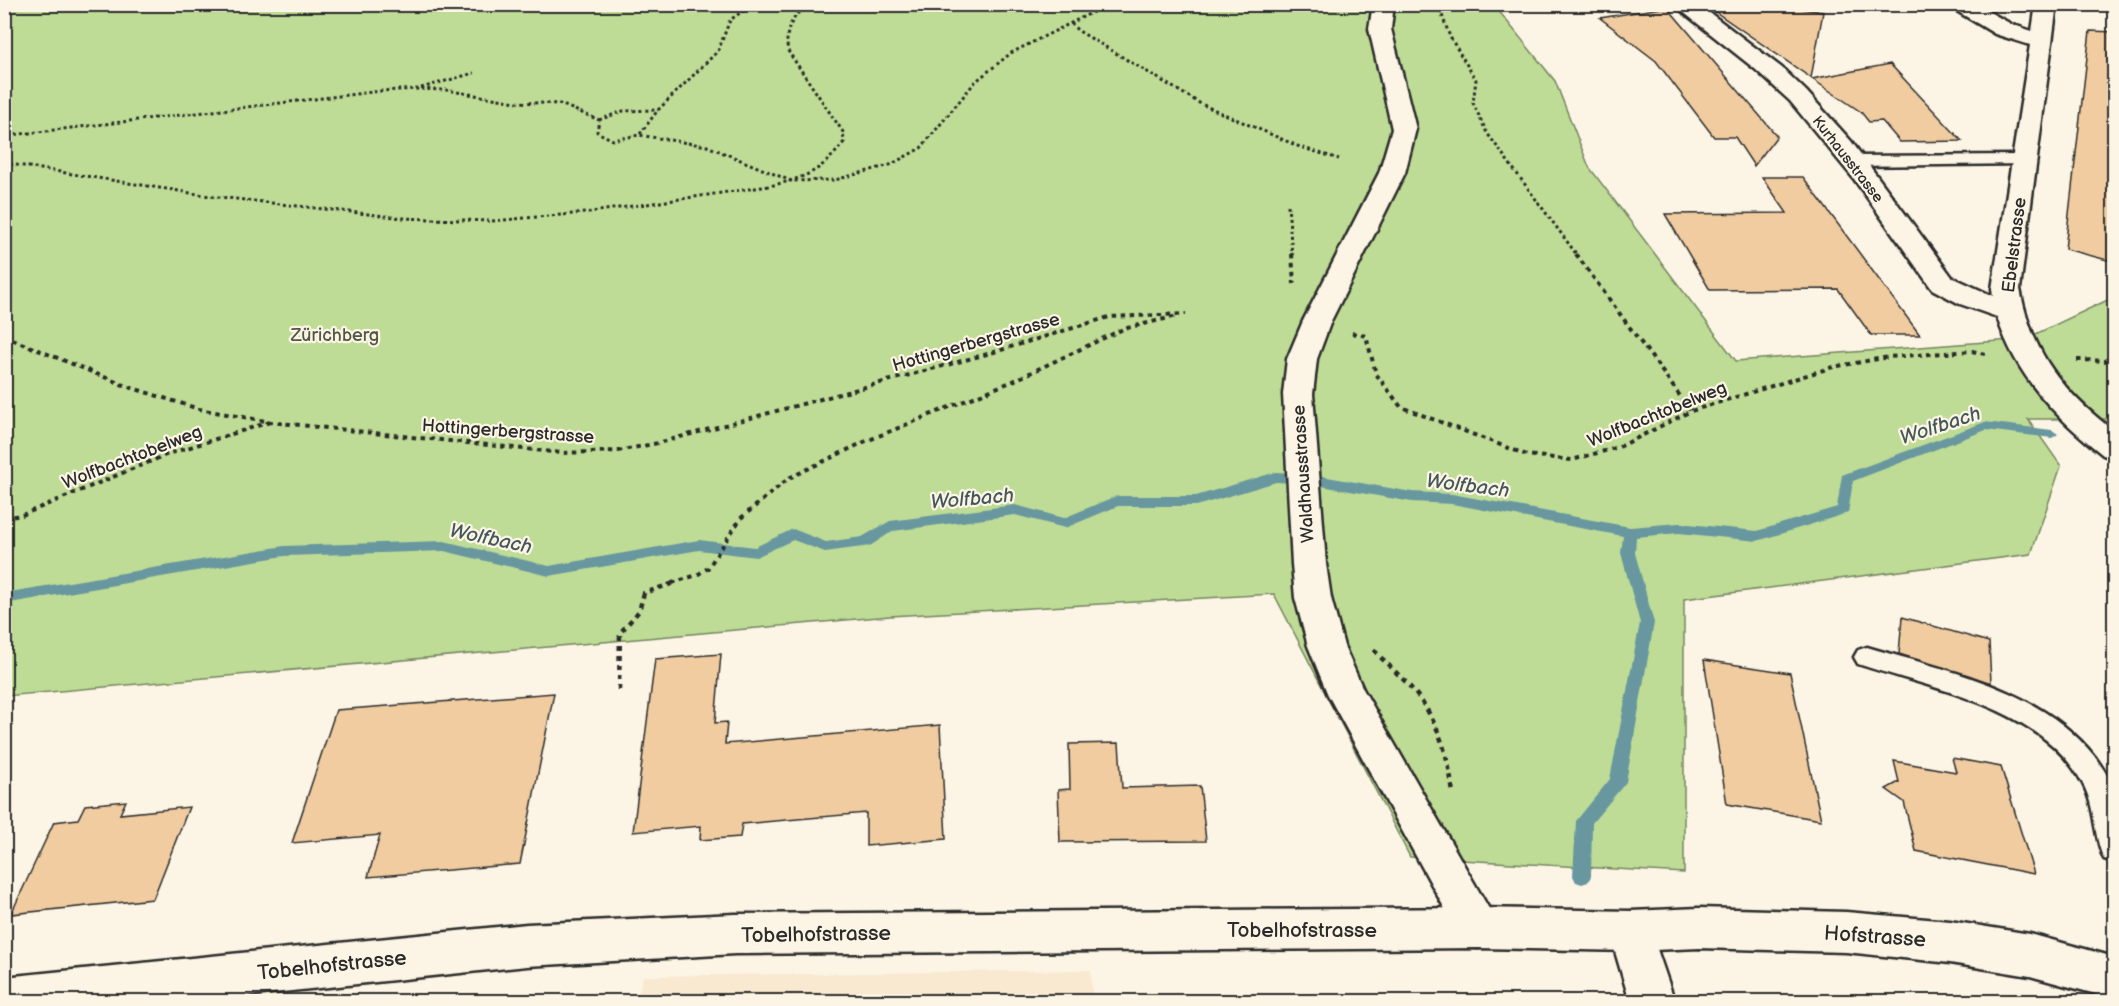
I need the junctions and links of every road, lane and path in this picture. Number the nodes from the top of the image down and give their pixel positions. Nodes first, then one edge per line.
1 (63, 4) edge
2 (753, 4) edge
3 (807, 4) edge
4 (1109, 4) edge
5 (1384, 4) edge
6 (1438, 4) edge
7 (1683, 4) edge
8 (1959, 4) edge
9 (2047, 4) edge
10 (4, 8) edge
11 (1071, 23) junction
12 (2043, 42) junction
13 (474, 73) dead end
14 (418, 89) junction
15 (658, 110) junction
16 (599, 120) junction
17 (639, 135) junction
18 (4, 136) edge
19 (1339, 159) dead end
20 (1851, 160) junction
21 (2025, 160) junction
22 (4, 163) edge
23 (791, 181) junction
24 (1288, 205) dead end
25 (1294, 288) dead end
26 (2008, 312) junction
27 (4, 336) edge
28 (1365, 336) dead end
29 (1972, 351) dead end
30 (2071, 359) dead end
31 (2115, 361) edge
32 (1691, 411) junction
33 (271, 422) junction
34 (2115, 447) edge
35 (4, 518) edge
36 (1371, 646) dead end
37 (1867, 657) dead end
38 (619, 690) dead end
39 (1453, 798) dead end
40 (2115, 850) edge
41 (1478, 928) junction
42 (1631, 931) junction
43 (2115, 978) edge
44 (4, 999) edge
45 (1653, 1002) edge

1 - 10 path
2 - 15 path
3 - 23 path
4 - 11 path
5 - 41 street, Waldhausstrasse
6 - 32 path
7 - 20 street, Kurhausstrasse
8 - 12 street
9 - 12 street, Ebelstrasse
11 - 19 path
11 - 23 path
12 - 21 street, Ebelstrasse
13 - 14 path
14 - 16 path
14 - 18 path
15 - 16 path
15 - 17 path
16 - 17 path
17 - 23 path
20 - 21 lane
20 - 26 street, Kurhausstrasse
21 - 26 street, Ebelstrasse
22 - 23 path
24 - 25 path
26 - 34 street, Ebelstrasse
27 - 33 path, Hottingerbergstrasse
28 - 32 path, Wolfbachtobelweg
29 - 32 path, Wolfbachtobelweg
30 - 31 path
33 - 35 path, Wolfbachtobelweg
33 - 38 path, Hottingerbergstrasse
36 - 39 path
37 - 40 lane
41 - 42 street, Tobelhofstrasse
41 - 44 street, Tobelhofstrasse
42 - 43 street, Hofstrasse
42 - 45 street

